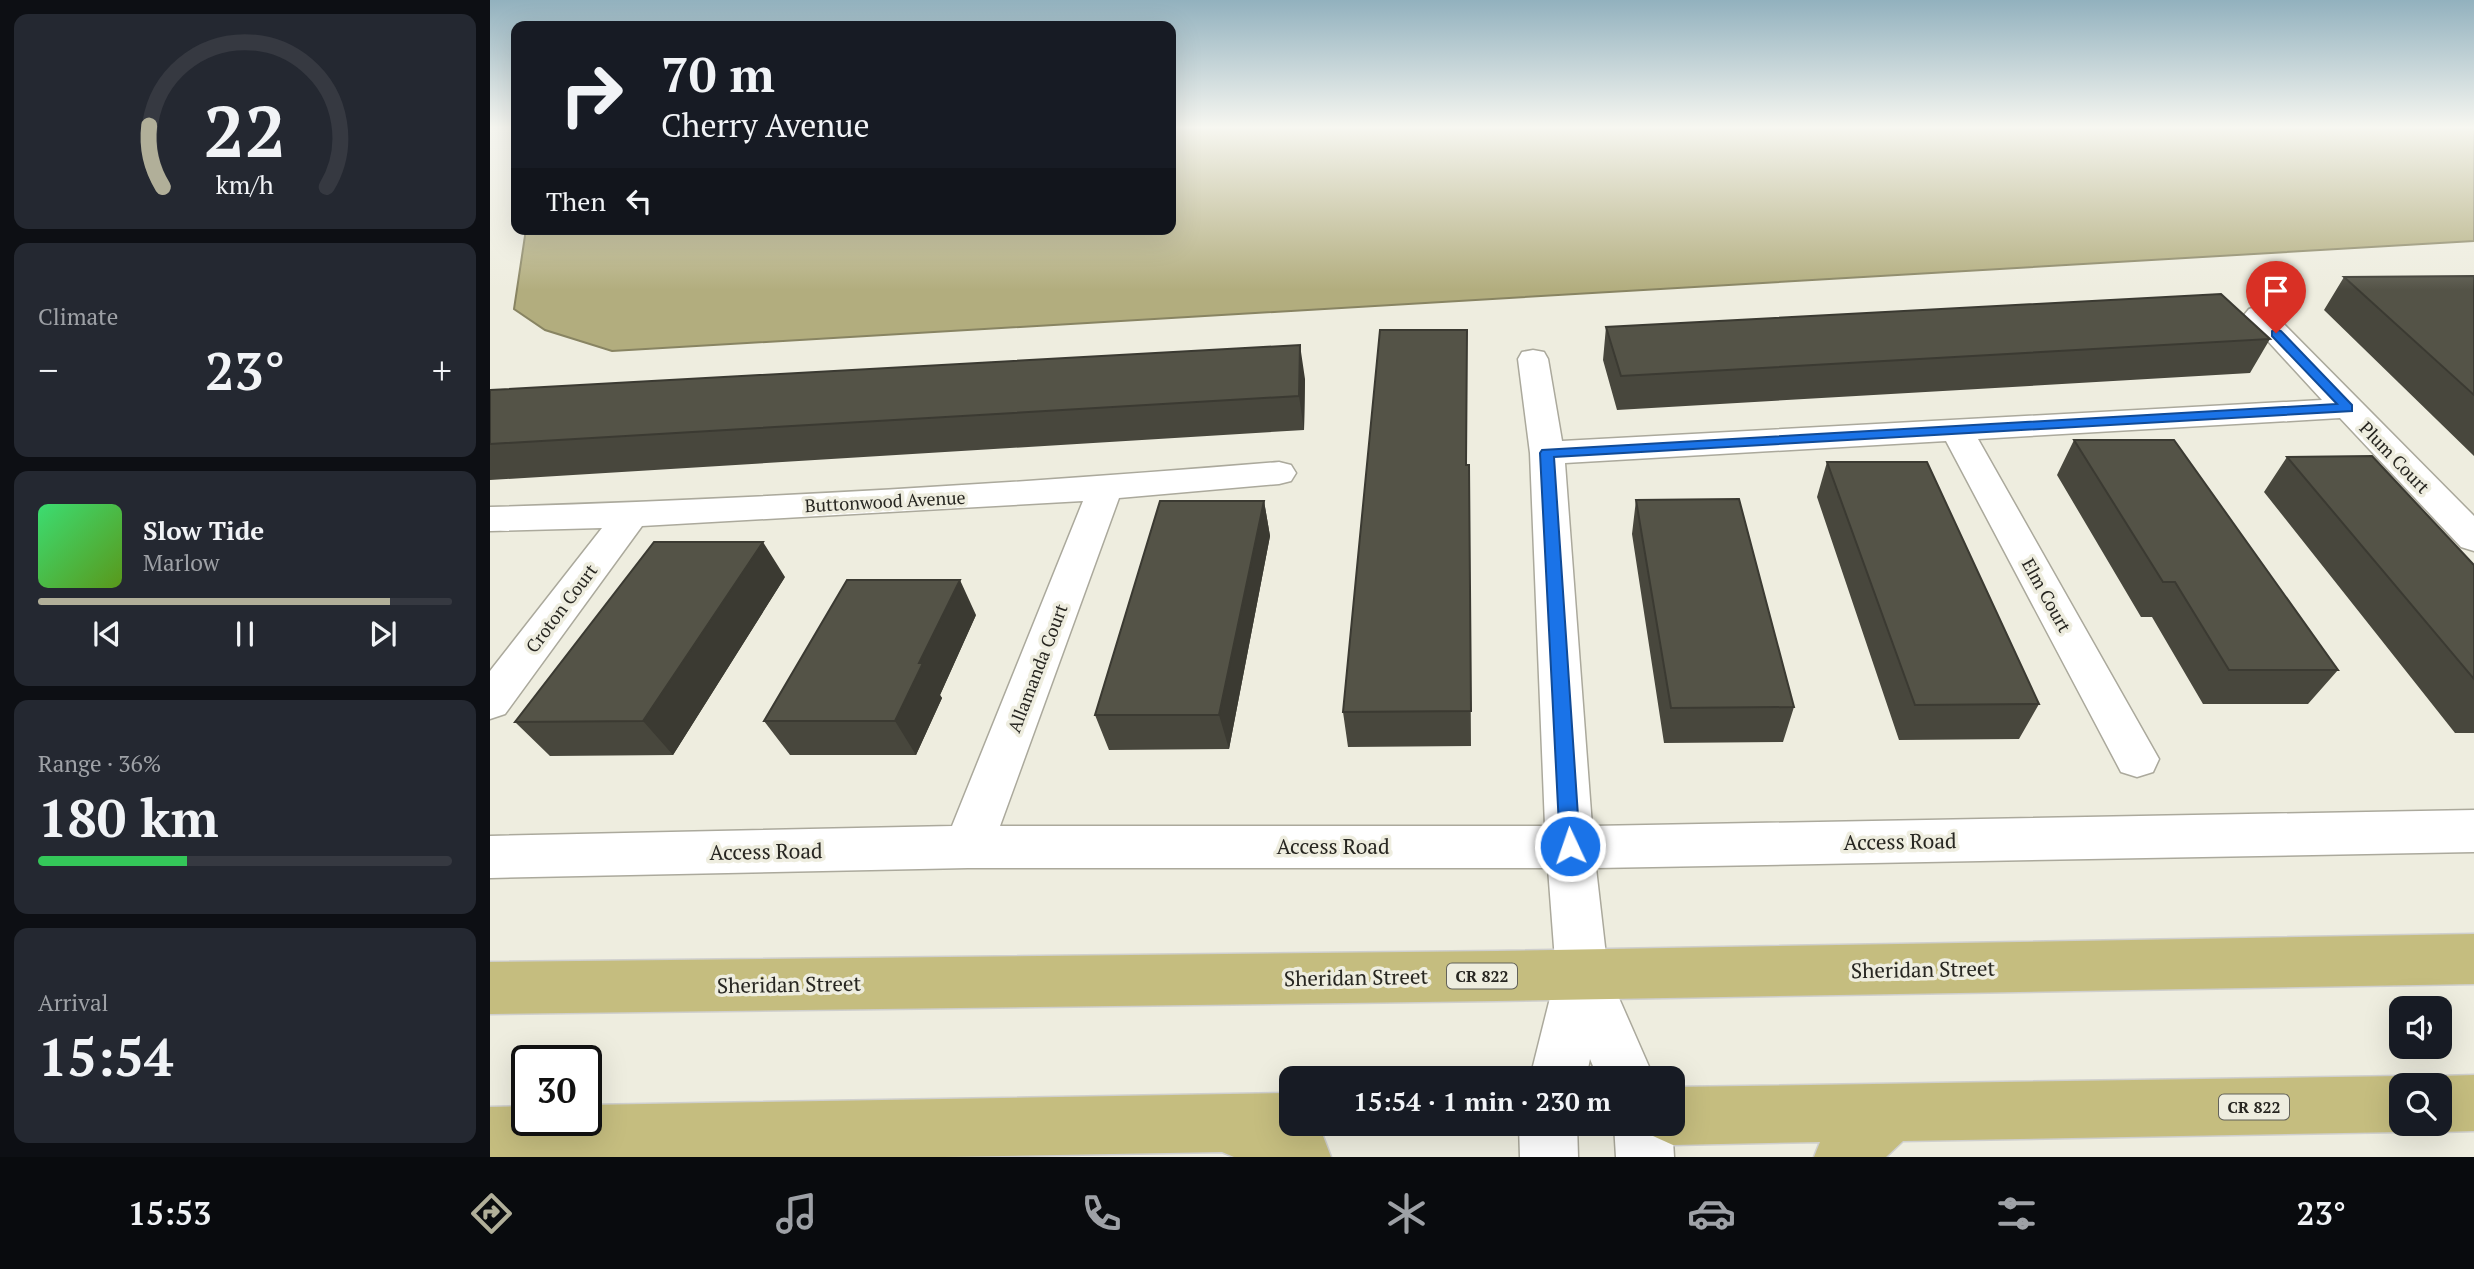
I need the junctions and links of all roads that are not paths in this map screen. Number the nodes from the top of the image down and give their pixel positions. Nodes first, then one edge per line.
1 (2259, 314) dead end
2 (1533, 359) dead end
3 (2347, 408) junction
4 (1957, 431) junction
5 (1547, 453) junction
6 (1279, 473) dead end
7 (1105, 489) junction
8 (631, 515) junction
9 (490, 519) edge
10 (2474, 538) edge
11 (490, 702) edge
12 (2137, 759) dead end
13 (2474, 831) edge
14 (1570, 846) junction
15 (968, 847) junction
16 (490, 857) edge
17 (2474, 959) edge
18 (1581, 974) junction
19 (490, 988) edge
20 (1561, 1066) edge
21 (1621, 1066) edge
22 (2474, 1103) edge
23 (2389, 1104) edge
24 (2452, 1104) edge
25 (1891, 1113) junction
26 (1685, 1116) edge
27 (1279, 1122) edge
28 (1226, 1124) junction
29 (490, 1136) edge
30 (1548, 1136) edge
31 (1644, 1136) edge
32 (1302, 1157) edge
33 (1549, 1157) edge
34 (1645, 1157) edge
35 (1843, 1157) edge

1 - 3 street, Plum Court
2 - 5 street
3 - 4 street
3 - 10 street, Plum Court
4 - 5 street
4 - 12 street, Elm Court
5 - 14 street
6 - 7 street, Buttonwood Avenue
7 - 8 street, Buttonwood Avenue
7 - 15 street, Allamanda Court
8 - 9 street, Buttonwood Avenue
8 - 11 street, Croton Court
13 - 14 street, Access Road
14 - 15 street, Access Road
14 - 18 street
15 - 16 street, Access Road
17 - 18 main road, Sheridan Street / CR 822
18 - 19 main road, Sheridan Street / CR 822
18 - 20 street
18 - 21 street
22 - 24 main road
23 - 25 main road, CR 822
25 - 26 main road, CR 822
25 - 35 main road
27 - 28 main road
28 - 29 main road
28 - 32 main road
30 - 33 street
31 - 34 street

